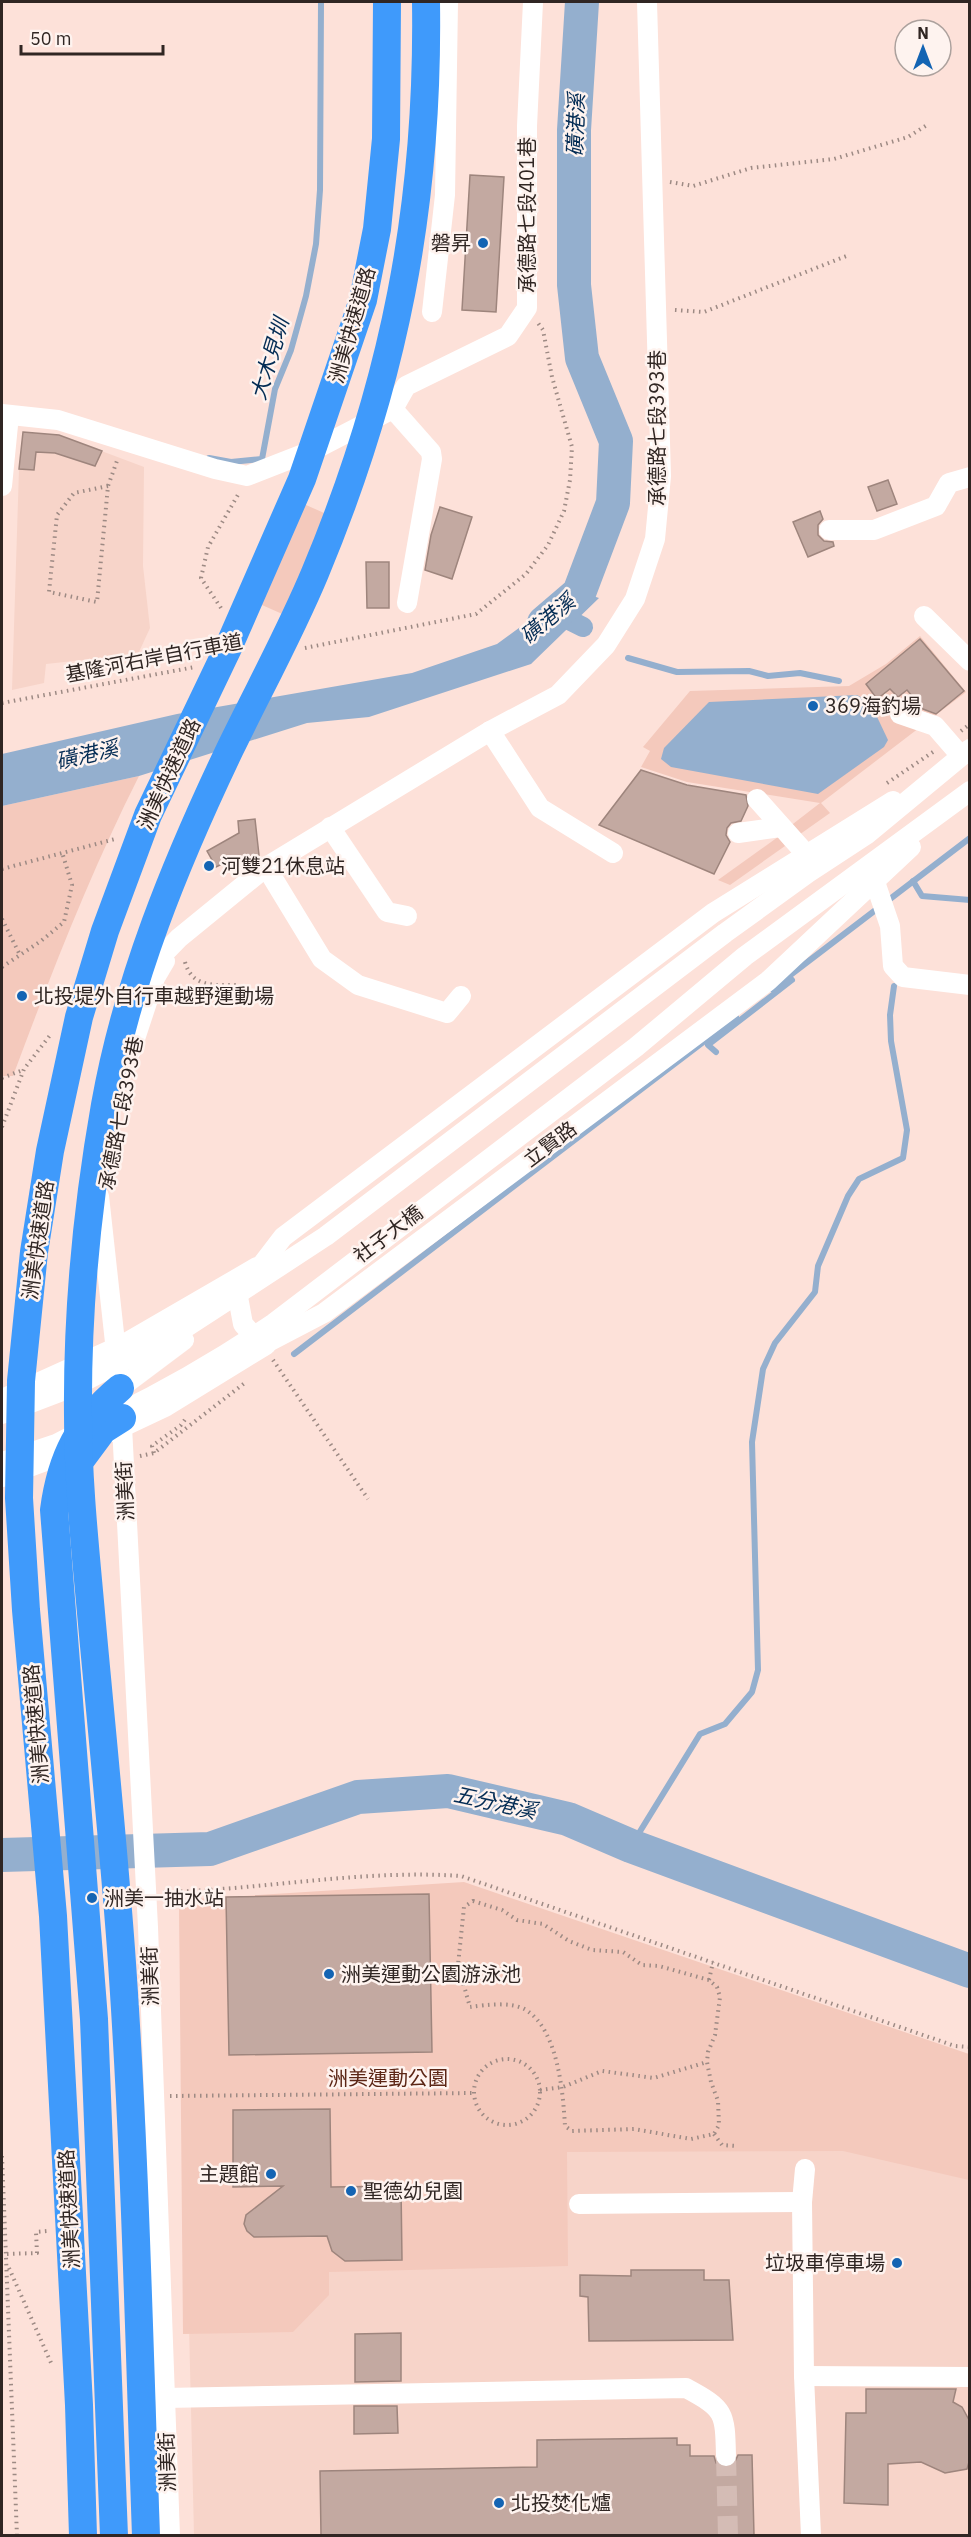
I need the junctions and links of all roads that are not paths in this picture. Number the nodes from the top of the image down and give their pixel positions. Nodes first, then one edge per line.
1 (426, 2) edge
2 (448, 2) edge
3 (533, 2) edge
4 (647, 2) edge
5 (387, 3) edge
6 (432, 312) dead end
7 (393, 409) junction
8 (5, 414) edge
9 (969, 477) edge
10 (2, 486) edge
11 (829, 530) dead end
12 (407, 603) dead end
13 (924, 616) dead end
14 (969, 661) edge
15 (900, 714) dead end
16 (490, 731) junction
17 (965, 753) edge
18 (969, 791) edge
19 (757, 799) dead end
20 (937, 813) junction
21 (330, 827) junction
22 (780, 827) junction
23 (738, 833) dead end
24 (613, 853) dead end
25 (807, 863) junction
26 (266, 867) junction
27 (875, 882) junction
28 (407, 916) dead end
29 (720, 929) junction
30 (179, 938) junction
31 (745, 956) joint
32 (969, 985) edge
33 (461, 996) dead end
34 (636, 1047) junction
35 (102, 1225) junction
36 (238, 1297) junction
37 (262, 1345) junction
38 (120, 1388) junction
39 (2, 1399) edge
40 (2, 1414) edge
41 (122, 1418) junction
42 (2, 1462) edge
43 (2, 1477) edge
44 (57, 1568) junction
45 (805, 2169) dead end
46 (802, 2202) junction
47 (579, 2204) dead end
48 (804, 2376) junction
49 (969, 2377) edge
50 (165, 2398) junction
51 (726, 2456) tunnel mouth
52 (83, 2535) edge
53 (114, 2535) edge
54 (146, 2535) edge
55 (170, 2535) edge
56 (811, 2535) edge

1 - 54 highway, 洲美快速道路
2 - 6 street
3 - 7 street, 承德路七段401巷
4 - 16 street, 承德路七段393巷
5 - 52 highway, 洲美快速道路
7 - 8 street, 承德路七段401巷
7 - 12 street
8 - 10 street
9 - 11 street
13 - 14 street
15 - 17 street
16 - 21 street, 承德路七段393巷
16 - 24 street
17 - 25 street
18 - 20 street, 立賢路
19 - 22 street
20 - 27 street, 立賢路
20 - 31 street, 立賢路
21 - 26 street, 承德路七段393巷
21 - 28 street
22 - 23 street
22 - 25 street
25 - 29 street
25 - 36 street
26 - 30 street, 承德路七段393巷
26 - 33 street
27 - 32 street
27 - 37 street, 立賢路
29 - 39 street
29 - 40 street, 社子大橋
30 - 35 street, 承德路七段393巷
30 - 35 street, 承德路七段393巷
31 - 34 street, 社子大橋
34 - 42 street, 社子大橋
34 - 43 street
35 - 38 street, 承德路七段393巷
36 - 37 street
36 - 38 street
37 - 41 street, 立賢路
38 - 41 street, 承德路七段393巷
38 - 44 highway
41 - 44 highway
41 - 50 street, 洲美街
44 - 53 highway
45 - 46 street
46 - 47 street
46 - 48 street
48 - 49 street
48 - 56 street
50 - 51 street
50 - 55 street, 洲美街

